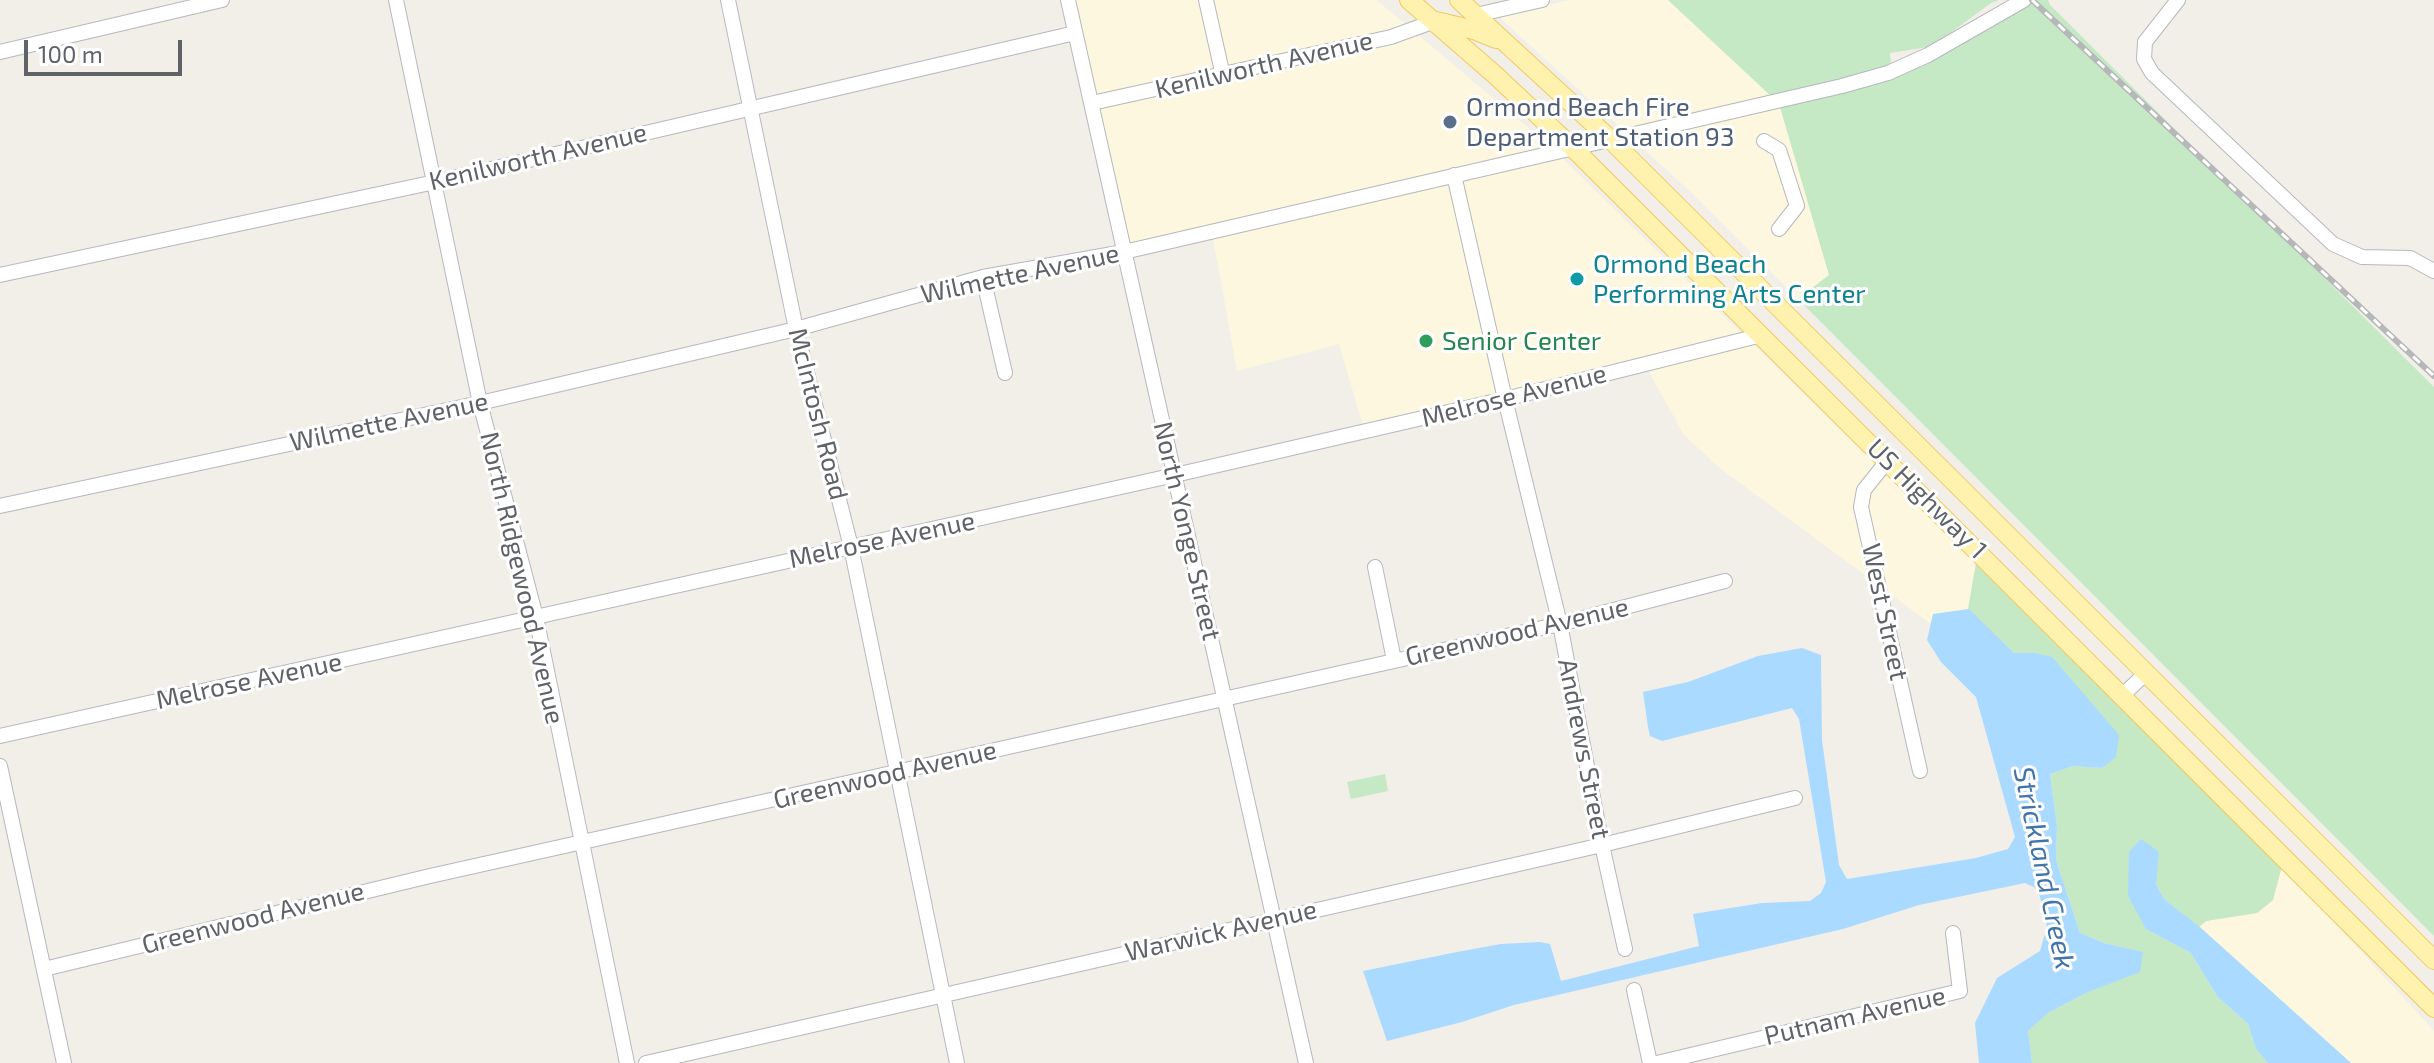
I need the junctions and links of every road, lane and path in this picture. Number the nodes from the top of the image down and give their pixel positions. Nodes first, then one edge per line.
1 (222, 0) edge
2 (396, 0) edge
3 (728, 0) edge
4 (1068, 0) edge
5 (1206, 0) edge
6 (1412, 0) edge
7 (1459, 0) edge
8 (1542, 0) edge
9 (2024, 0) edge
10 (2178, 0) edge
11 (1476, 15) junction
12 (1435, 21) junction
13 (1075, 33) junction
14 (1509, 45) junction
15 (0, 52) edge
16 (1223, 76) junction
17 (1092, 103) junction
18 (750, 108) junction
19 (1610, 139) junction
20 (1764, 141) dead end
21 (1573, 148) junction
22 (1454, 175) junction
23 (435, 182) junction
24 (1779, 229) dead end
25 (1124, 252) junction
26 (2434, 271) edge
27 (0, 275) edge
28 (983, 277) junction
29 (796, 329) junction
30 (1762, 335) junction
31 (1816, 344) junction
32 (1005, 373) dead end
33 (1505, 399) junction
34 (480, 403) junction
35 (1888, 460) junction
36 (1175, 475) junction
37 (0, 506) edge
38 (851, 547) junction
39 (1375, 567) dead end
40 (1725, 581) dead end
41 (536, 617) junction
42 (1560, 624) junction
43 (1394, 660) junction
44 (2146, 673) junction
45 (2123, 695) junction
46 (1224, 699) junction
47 (0, 736) edge
48 (0, 766) edge
49 (1920, 771) dead end
50 (897, 772) junction
51 (1795, 798) dead end
52 (580, 843) junction
53 (1602, 845) junction
54 (1273, 919) junction
55 (1953, 933) dead end
56 (1625, 949) dead end
57 (2434, 960) edge
58 (44, 969) junction
59 (1634, 990) dead end
60 (942, 995) junction
61 (2434, 1008) edge
62 (64, 1063) edge
63 (627, 1063) edge
64 (646, 1063) edge
65 (957, 1063) edge
66 (1306, 1063) edge
67 (1650, 1063) edge
68 (1657, 1063) edge

1 - 15 street
2 - 23 street, North Ridgewood Avenue
3 - 18 street, McIntosh Road
4 - 13 street, North Yonge Street
5 - 16 street
6 - 11 main road
6 - 12 main road, US Highway 1
7 - 11 main road, US Highway 1
8 - 11 street
9 - 19 street, Wilmette Avenue
10 - 26 street
11 - 14 main road, US Highway 1
12 - 14 main road
12 - 16 street, Kenilworth Avenue
12 - 21 main road, US Highway 1
13 - 17 street, North Yonge Street
13 - 18 street, Kenilworth Avenue
14 - 19 main road, US Highway 1
16 - 17 street, Kenilworth Avenue
17 - 25 street, North Yonge Street
18 - 23 street, Kenilworth Avenue
18 - 29 street, McIntosh Road
19 - 21 street, Wilmette Avenue
19 - 31 main road, US Highway 1
20 - 24 street
21 - 22 street, Wilmette Avenue
21 - 30 main road, US Highway 1
22 - 25 street, Wilmette Avenue
22 - 33 street, Andrews Street
23 - 27 street, Kenilworth Avenue
23 - 34 street, North Ridgewood Avenue
25 - 28 street, Wilmette Avenue
25 - 36 street, North Yonge Street
28 - 29 street, Wilmette Avenue
28 - 32 street
29 - 34 street, Wilmette Avenue
29 - 38 street, McIntosh Road
30 - 31 main road
30 - 33 street, Melrose Avenue
30 - 35 main road, US Highway 1
31 - 44 main road, US Highway 1
33 - 36 street, Melrose Avenue
33 - 42 street, Andrews Street
34 - 37 street, Wilmette Avenue
34 - 41 street, North Ridgewood Avenue
35 - 45 main road, US Highway 1
35 - 49 street, West Street
36 - 38 street, Melrose Avenue
36 - 46 street, North Yonge Street
38 - 41 street, Melrose Avenue
38 - 50 street, McIntosh Road
39 - 43 street
40 - 42 street, Greenwood Avenue
41 - 47 street, Melrose Avenue
41 - 52 street, North Ridgewood Avenue
42 - 43 street, Greenwood Avenue
42 - 53 street, Andrews Street
43 - 46 street, Greenwood Avenue
44 - 45 street
44 - 57 main road, US Highway 1
45 - 61 main road, US Highway 1
46 - 50 street, Greenwood Avenue
46 - 54 street, North Yonge Street
48 - 58 street
50 - 52 street, Greenwood Avenue
50 - 60 street, McIntosh Road
51 - 53 street, Warwick Avenue
52 - 58 street, Greenwood Avenue
52 - 63 street, North Ridgewood Avenue
53 - 54 street, Warwick Avenue
53 - 56 street, Andrews Street
54 - 60 street, Warwick Avenue
54 - 66 street, North Yonge Street
55 - 68 street, Putnam Avenue
58 - 62 street
59 - 67 street
60 - 64 street, Warwick Avenue
60 - 65 street, McIntosh Road

